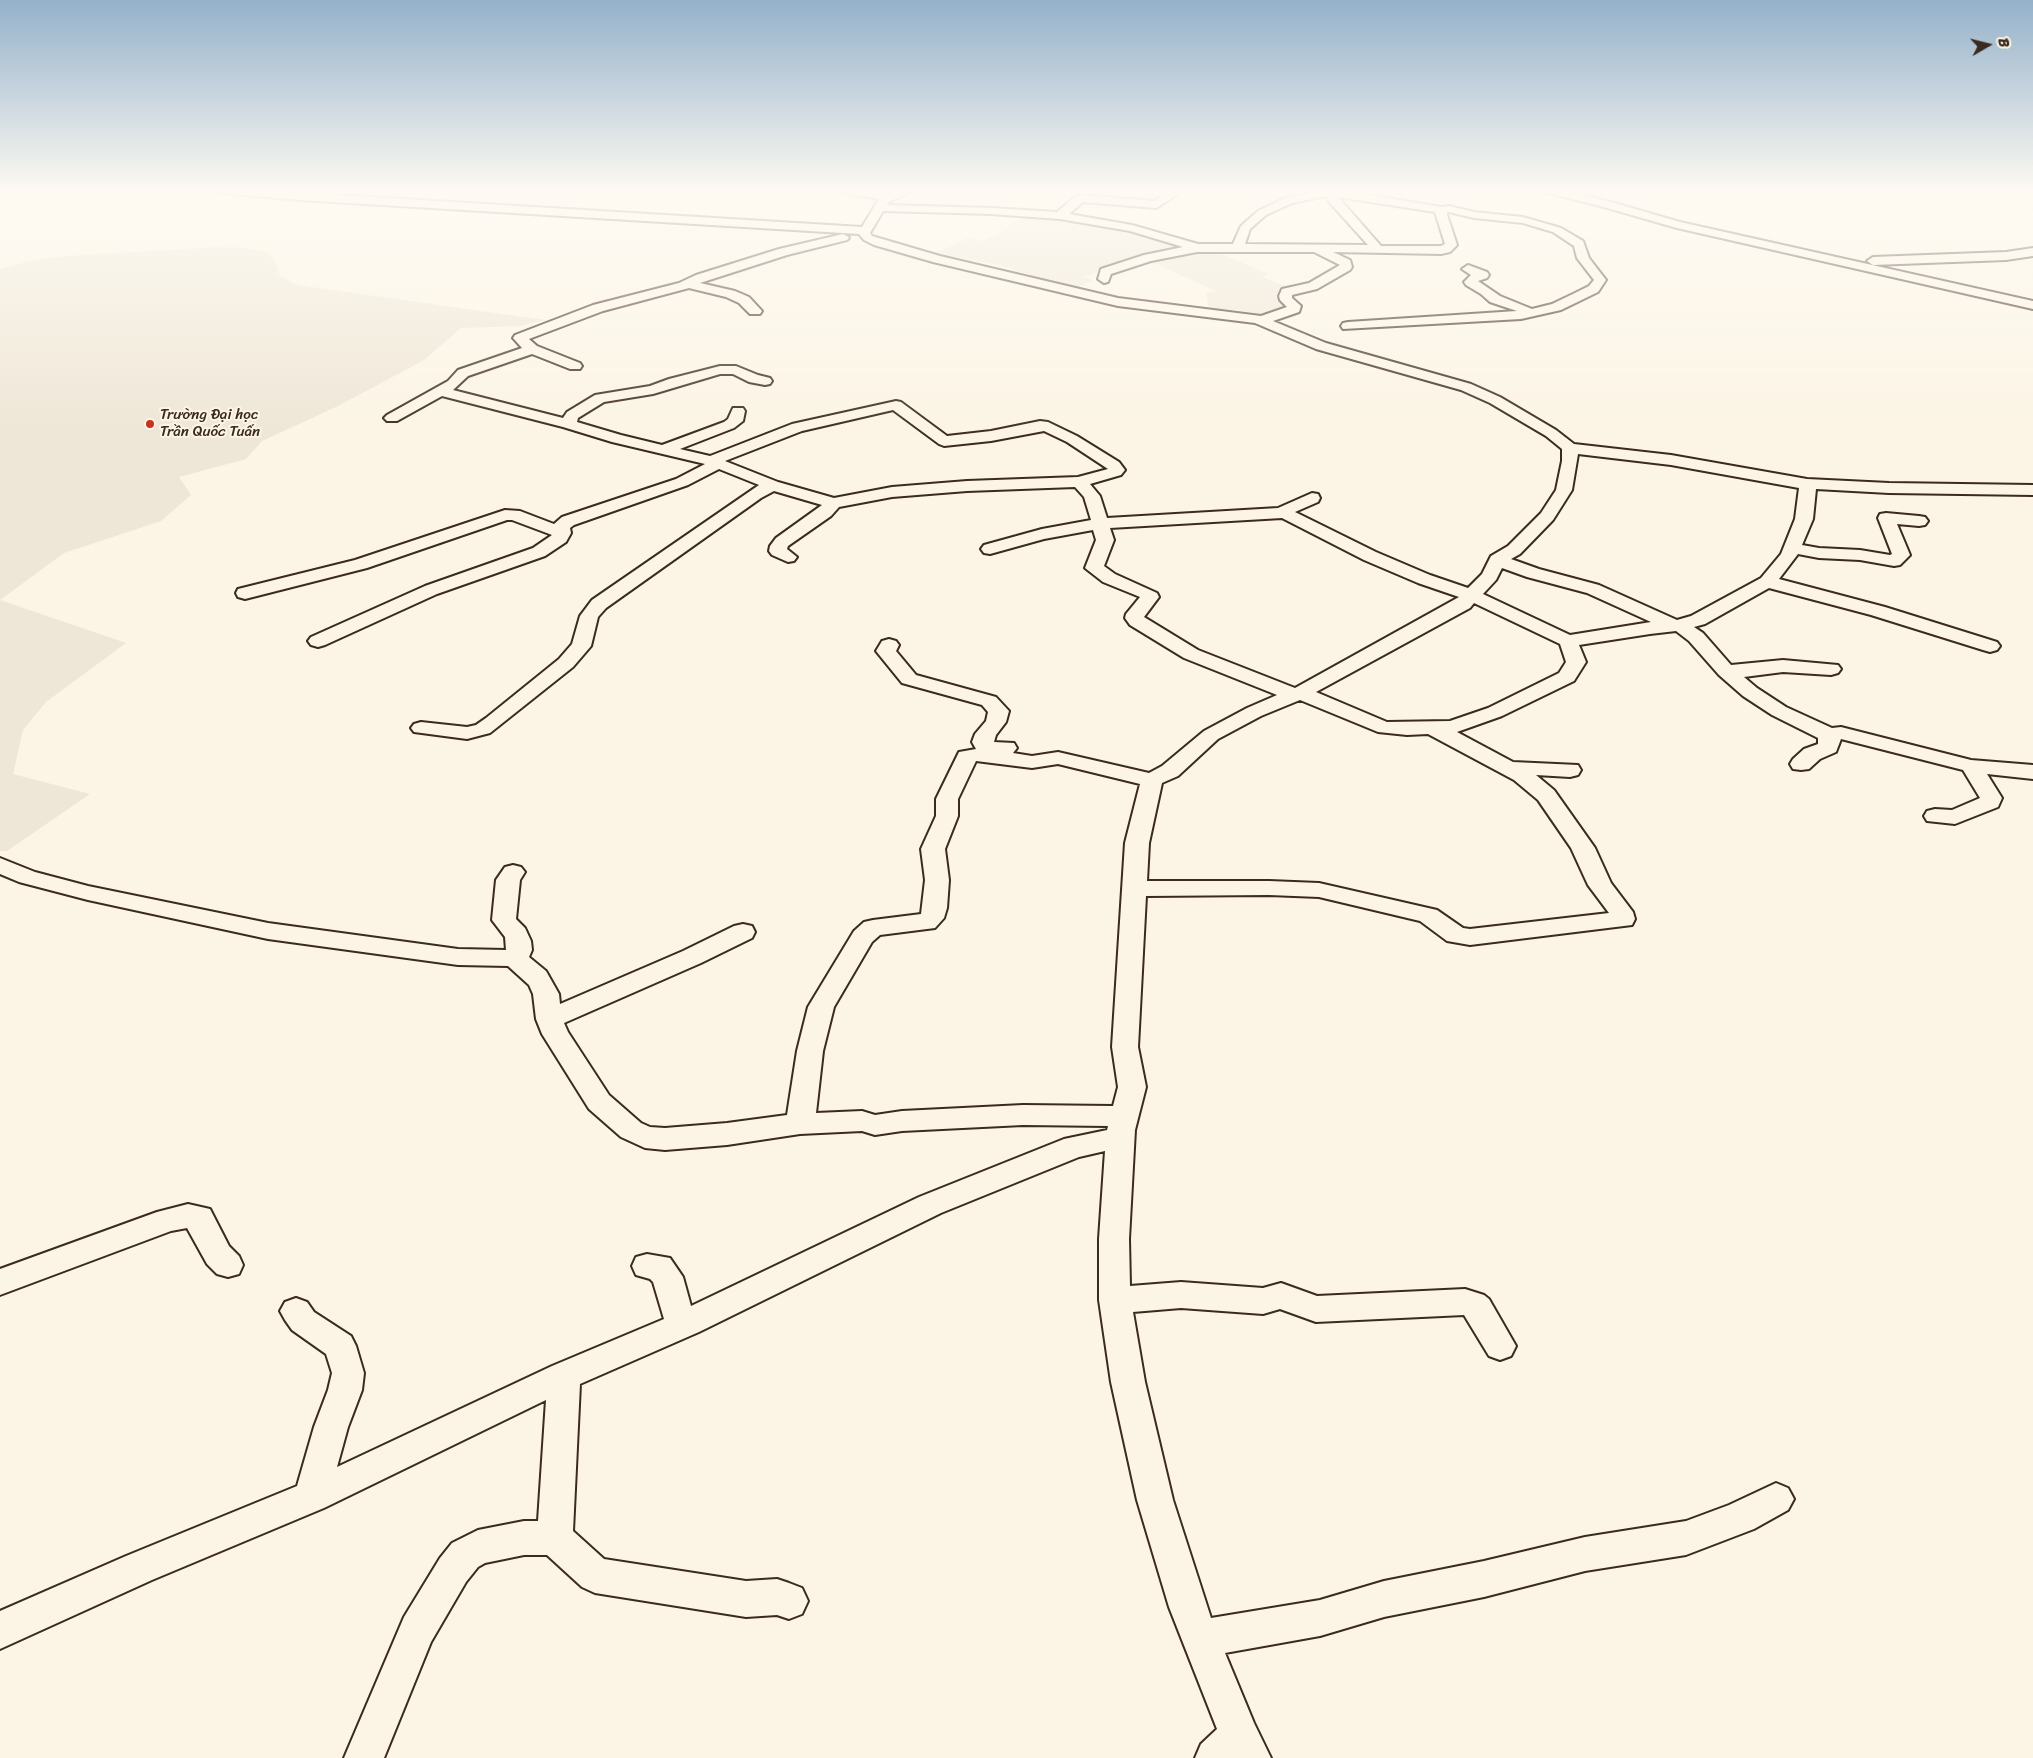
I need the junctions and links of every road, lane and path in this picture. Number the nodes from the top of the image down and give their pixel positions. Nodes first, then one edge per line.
1 (719, 272) edge
2 (992, 272) edge
3 (1105, 272) edge
4 (1336, 272) edge
5 (1476, 272) edge
6 (1594, 272) edge
7 (1897, 272) edge
8 (1104, 279) dead end
9 (689, 284) junction
10 (2033, 305) edge
11 (755, 311) dead end
12 (1530, 312) junction
13 (1262, 320) junction
14 (1348, 326) dead end
15 (532, 349) junction
16 (575, 366) dead end
17 (765, 381) dead end
18 (439, 391) junction
19 (738, 411) dead end
20 (392, 418) dead end
21 (568, 424) junction
22 (1570, 448) junction
23 (666, 450) junction
24 (714, 462) junction
25 (1079, 482) junction
26 (1807, 484) junction
27 (772, 485) junction
28 (2033, 490) edge
29 (1312, 498) dead end
30 (833, 503) junction
31 (1285, 513) junction
32 (1919, 521) dead end
33 (1099, 524) junction
34 (562, 533) junction
35 (1792, 548) junction
36 (990, 549) dead end
37 (788, 557) dead end
38 (1497, 560) junction
39 (1767, 582) junction
40 (246, 593) dead end
41 (1471, 595) junction
42 (1678, 625) junction
43 (318, 641) dead end
44 (1568, 641) junction
45 (889, 645) dead end
46 (1990, 646) dead end
47 (1831, 669) dead end
48 (1726, 671) junction
49 (1298, 694) junction
50 (421, 728) dead end
51 (1434, 729) junction
52 (1829, 734) junction
53 (1042, 759) junction
54 (1801, 764) dead end
55 (1971, 766) junction
56 (1508, 768) junction
57 (1570, 770) dead end
58 (2033, 772) edge
59 (1152, 780) junction
60 (1934, 816) dead end
61 (0, 865) edge
62 (512, 872) dead end
63 (1136, 890) junction
64 (743, 932) dead end
65 (515, 959) junction
66 (549, 1019) junction
67 (1123, 1123) junction
68 (800, 1124) junction
69 (228, 1265) dead end
70 (647, 1266) dead end
71 (0, 1282) edge
72 (1116, 1300) junction
73 (296, 1311) dead end
74 (688, 1322) junction
75 (1500, 1346) dead end
76 (564, 1376) junction
77 (312, 1497) junction
78 (1776, 1499) dead end
79 (555, 1538) junction
80 (789, 1601) dead end
81 (0, 1630) edge
82 (1201, 1638) junction
83 (1235, 1751) edge
84 (364, 1758) edge

1 - 9 street
2 - 13 street
3 - 8 street
4 - 13 street
5 - 12 street
6 - 12 street
7 - 10 street
9 - 11 street
9 - 15 street
12 - 14 street
13 - 22 street
15 - 16 street
15 - 18 street
17 - 21 street
18 - 20 street
18 - 21 street
19 - 23 street
21 - 23 street
22 - 26 street
22 - 38 street
23 - 24 street
24 - 25 street
24 - 27 street
24 - 34 street
25 - 30 street
25 - 33 street
26 - 28 street
26 - 35 street
27 - 30 street
27 - 50 street
29 - 31 street
30 - 37 street
31 - 33 street
31 - 41 street
32 - 35 street
33 - 36 street
33 - 49 street
34 - 40 street
34 - 43 street
35 - 39 street
38 - 41 street
38 - 42 street
39 - 42 street
39 - 46 street
41 - 44 street
41 - 49 street
42 - 44 street
42 - 48 street
44 - 51 street
45 - 53 street
47 - 48 street
48 - 52 street
49 - 51 street
49 - 59 street
51 - 56 street
52 - 54 street
52 - 55 street
53 - 59 street
53 - 68 street
55 - 58 street
55 - 60 street
56 - 57 street
56 - 63 street
59 - 63 street
61 - 65 street
62 - 65 street
63 - 67 street
64 - 66 street
65 - 66 street
66 - 68 street
67 - 68 street
67 - 72 street
67 - 74 street
69 - 71 street
70 - 74 street
72 - 75 street
72 - 82 street
73 - 77 street
74 - 76 street
76 - 77 street
76 - 79 street
77 - 81 street
78 - 82 street
79 - 80 street
79 - 84 street
82 - 83 street

